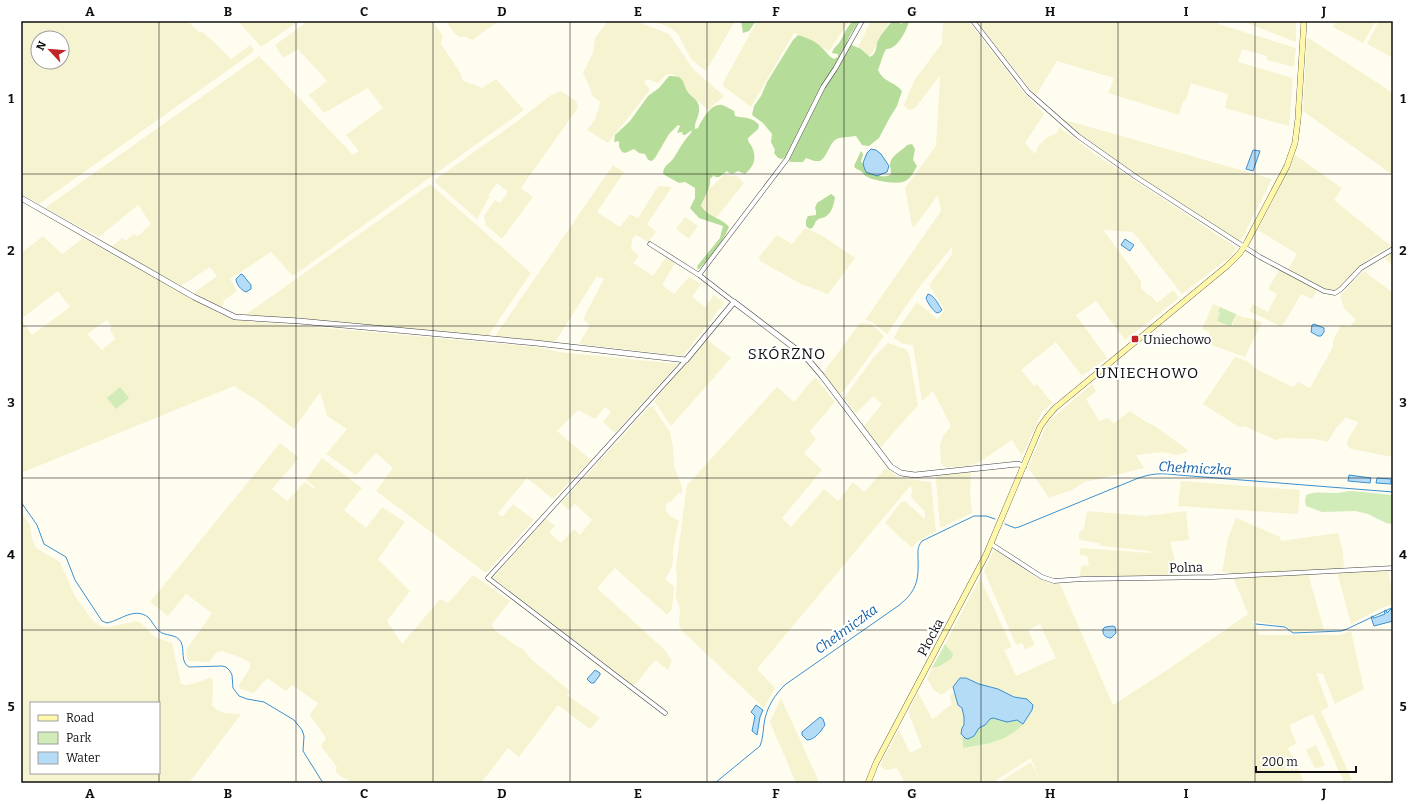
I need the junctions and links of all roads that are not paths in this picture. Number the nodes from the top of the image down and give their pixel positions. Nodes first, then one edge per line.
1 (862, 21) edge
2 (973, 21) edge
3 (1304, 21) edge
4 (21, 198) edge
5 (650, 244) dead end
6 (1244, 247) junction
7 (1393, 249) edge
8 (699, 275) junction
9 (734, 302) junction
10 (686, 360) junction
11 (1024, 466) junction
12 (990, 544) junction
13 (1393, 568) edge
14 (666, 713) dead end
15 (868, 783) edge

1 - 8 street
2 - 6 street
3 - 6 main road, Płocka
4 - 10 street
5 - 8 street
6 - 7 street
6 - 11 main road, Płocka
8 - 9 street
9 - 10 street
9 - 11 street
10 - 14 street
11 - 12 main road, Płocka
12 - 13 street, Polna
12 - 15 main road, Płocka

